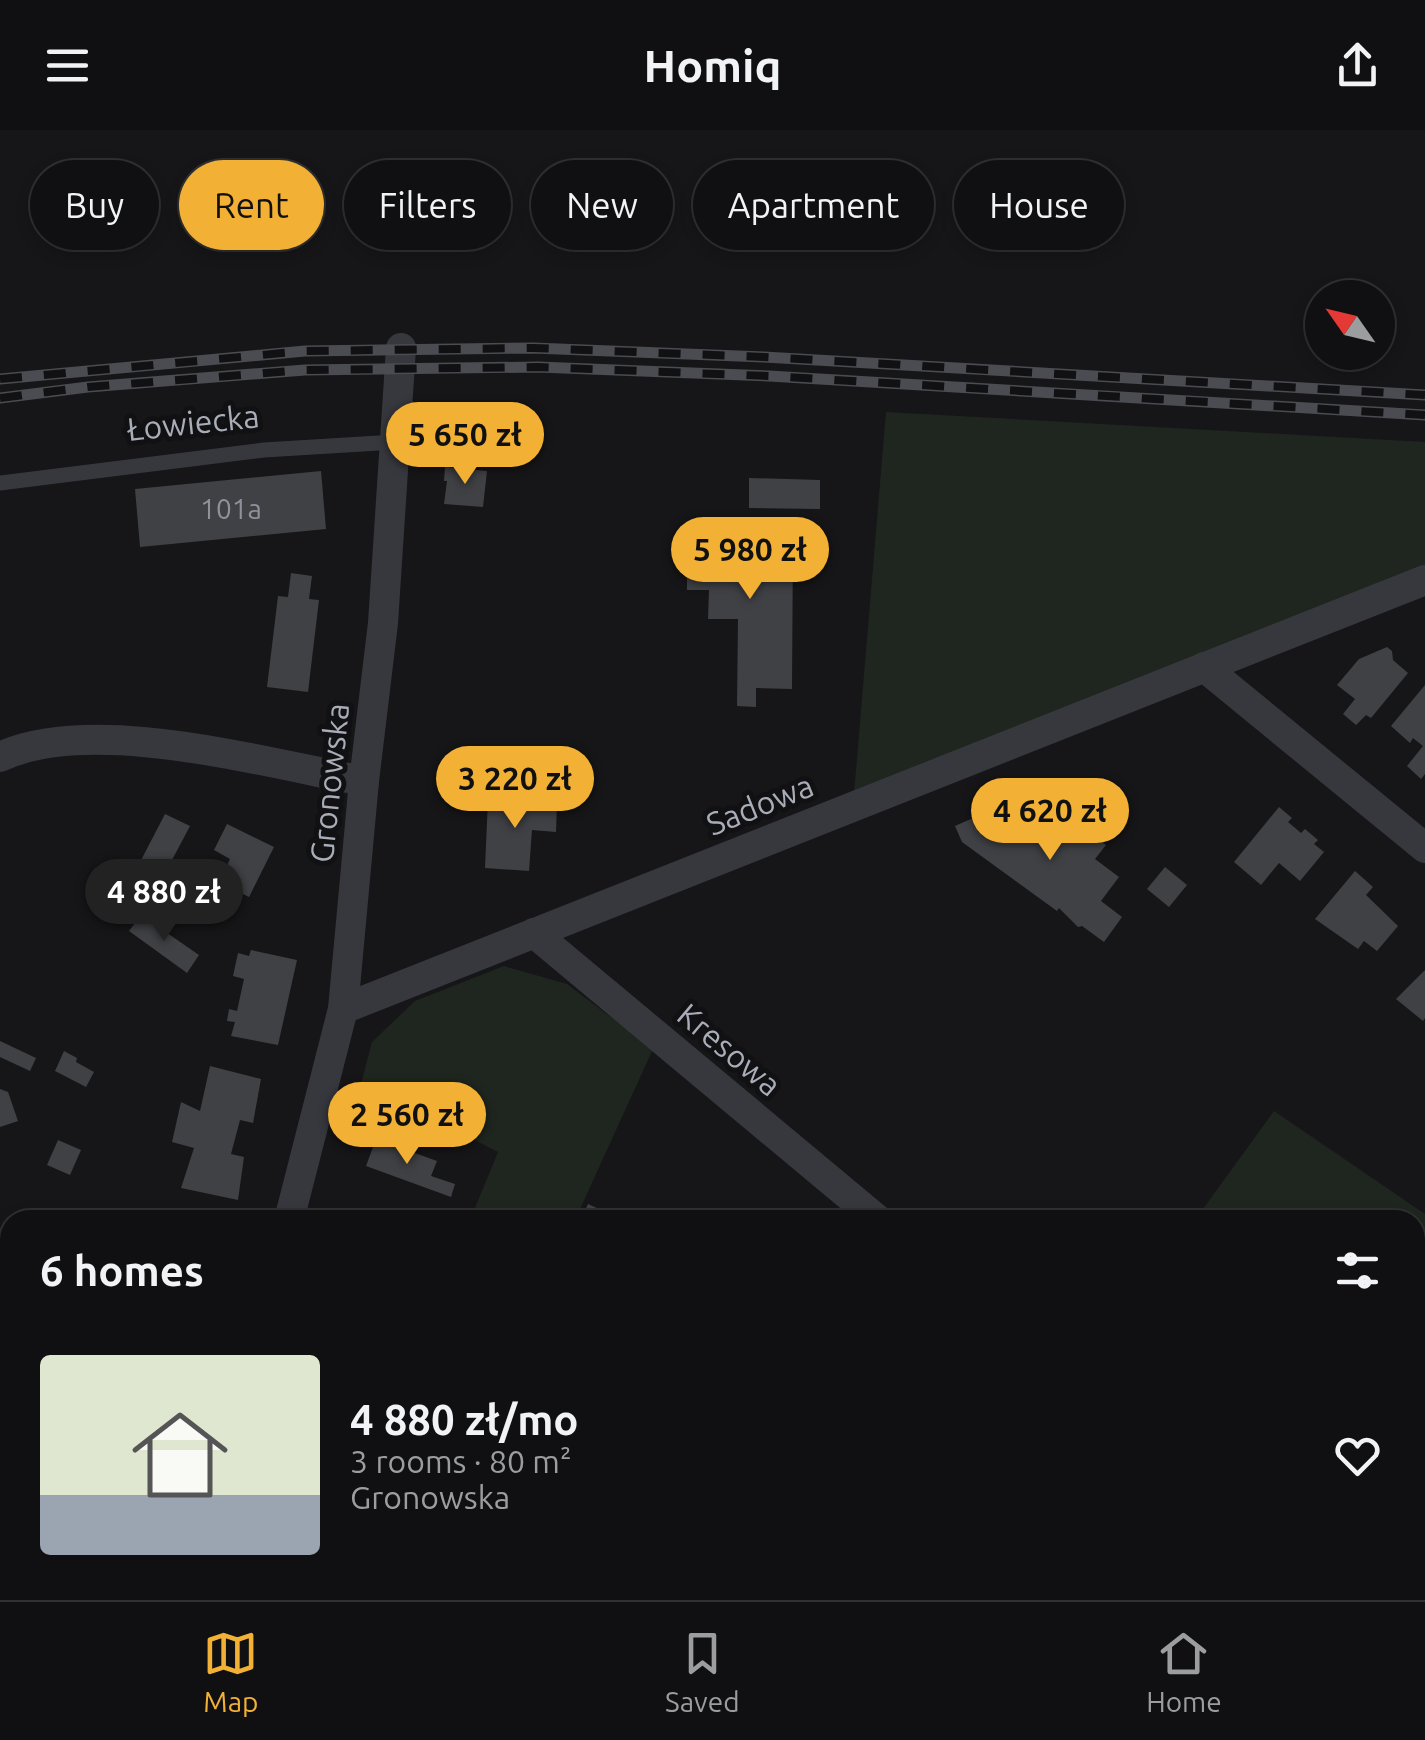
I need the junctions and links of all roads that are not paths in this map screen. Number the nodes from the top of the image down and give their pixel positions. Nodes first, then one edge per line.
1 (402, 348) dead end
2 (395, 442) junction
3 (0, 483) edge
4 (1425, 580) edge
5 (1204, 667) junction
6 (0, 757) edge
7 (364, 781) junction
8 (1425, 848) edge
9 (534, 933) junction
10 (343, 1010) junction
11 (292, 1210) edge
12 (866, 1210) edge

1 - 2 street, Gronowska
2 - 3 lane, Łowiecka
2 - 7 street, Gronowska
4 - 5 street, Sadowa
5 - 8 street
5 - 9 street, Sadowa
6 - 7 street
7 - 10 street, Gronowska
9 - 10 street, Sadowa
9 - 12 street, Kresowa
10 - 11 street, Gronowska

